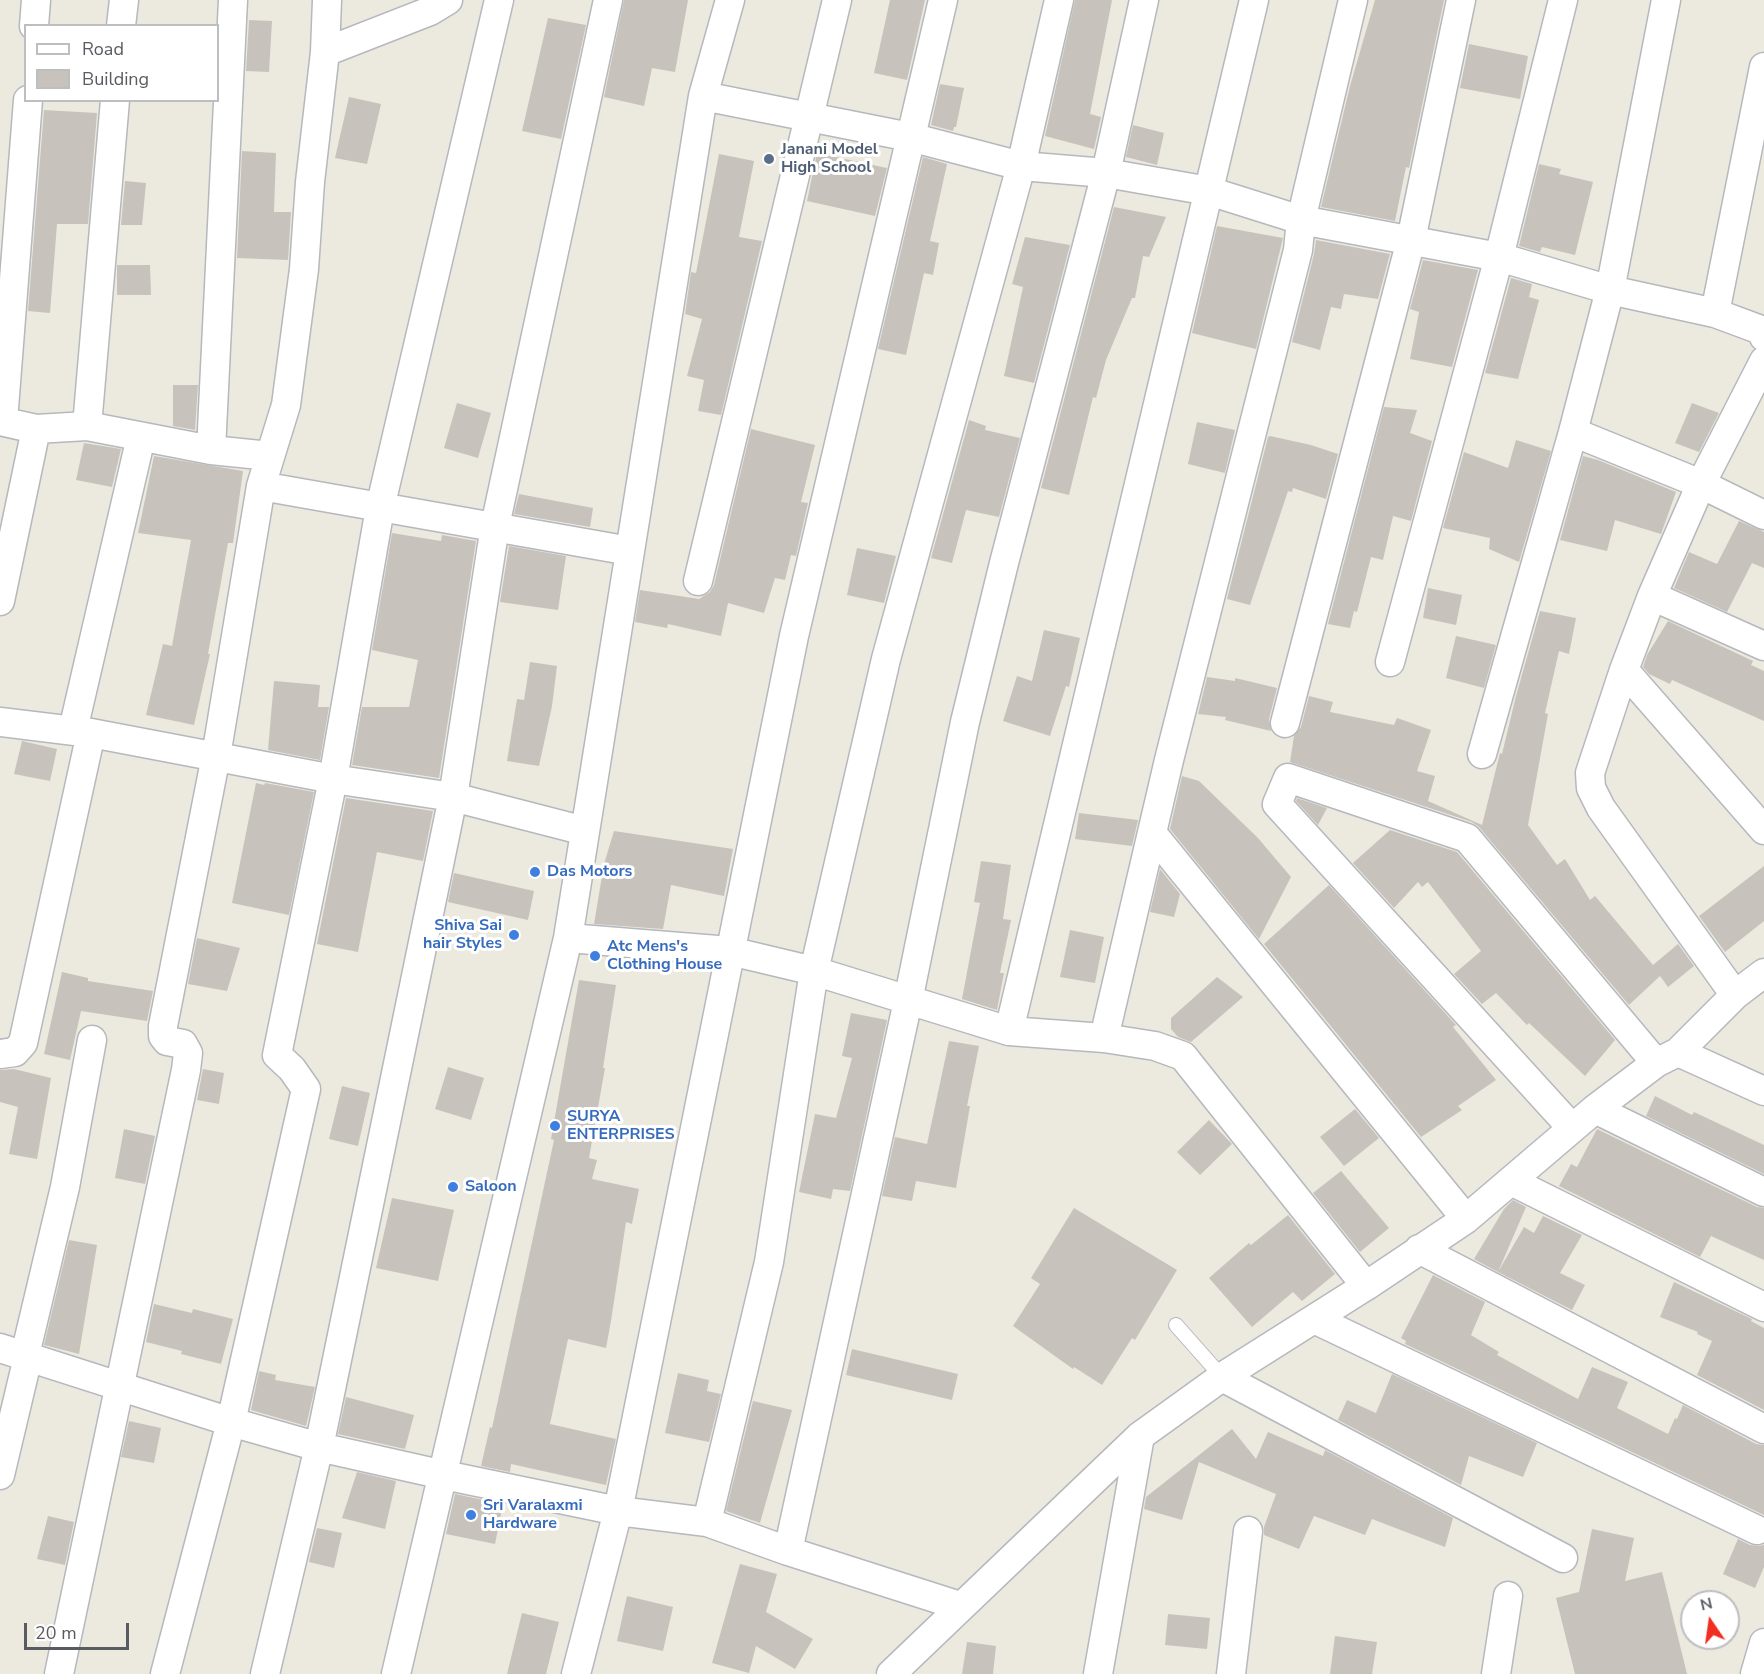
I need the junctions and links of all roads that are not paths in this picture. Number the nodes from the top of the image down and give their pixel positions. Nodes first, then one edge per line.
1 (36, 0) edge
2 (124, 0) edge
3 (233, 0) edge
4 (327, 0) edge
5 (499, 0) edge
6 (608, 0) edge
7 (730, 0) edge
8 (837, 0) edge
9 (943, 0) edge
10 (1059, 0) edge
11 (1144, 0) edge
12 (1254, 0) edge
13 (1353, 0) edge
14 (1461, 0) edge
15 (1563, 0) edge
16 (1666, 0) edge
17 (436, 4) edge
18 (34, 24) edge
19 (121, 24) edge
20 (325, 52) junction
21 (1764, 67) edge
22 (703, 96) junction
23 (28, 102) edge
24 (115, 102) edge
25 (810, 118) junction
26 (910, 137) junction
27 (1021, 166) junction
28 (1106, 173) junction
29 (1209, 191) junction
30 (1301, 220) junction
31 (1411, 240) junction
32 (1499, 257) junction
33 (1610, 291) junction
34 (1715, 313) junction
35 (1764, 337) edge
36 (1764, 361) edge
37 (2, 421) edge
38 (87, 426) junction
39 (36, 429) junction
40 (1573, 432) junction
41 (141, 437) junction
42 (212, 450) junction
43 (270, 456) junction
44 (1701, 484) junction
45 (261, 486) junction
46 (380, 508) junction
47 (1764, 515) edge
48 (495, 526) junction
49 (630, 551) junction
50 (698, 581) dead end
51 (1652, 596) junction
52 (0, 601) edge
53 (1764, 646) edge
54 (1390, 662) dead end
55 (1624, 670) junction
56 (0, 722) edge
57 (1285, 723) dead end
58 (82, 732) junction
59 (1482, 754) dead end
60 (216, 756) junction
61 (333, 779) junction
62 (453, 797) junction
63 (1764, 830) edge
64 (585, 831) junction
65 (1152, 833) junction
66 (568, 938) junction
67 (730, 951) junction
68 (813, 972) junction
69 (1764, 973) edge
70 (1735, 995) junction
71 (908, 1001) junction
72 (1009, 1031) junction
73 (1104, 1038) junction
74 (92, 1040) dead end
75 (0, 1054) edge
76 (1667, 1058) junction
77 (1764, 1091) edge
78 (1595, 1109) junction
79 (1572, 1128) junction
80 (1512, 1181) junction
81 (1764, 1192) edge
82 (1466, 1219) junction
83 (1419, 1249) junction
84 (1366, 1286) junction
85 (1764, 1307) edge
86 (1314, 1319) junction
87 (1176, 1325) dead end
88 (17, 1353) edge
89 (1222, 1377) junction
90 (119, 1387) junction
91 (231, 1422) junction
92 (1764, 1429) edge
93 (1140, 1436) junction
94 (319, 1446) junction
95 (0, 1475) edge
96 (444, 1475) junction
97 (618, 1511) junction
98 (707, 1522) junction
99 (1756, 1530) dead end
100 (1248, 1531) dead end
101 (788, 1551) junction
102 (1563, 1558) dead end
103 (1508, 1596) dead end
104 (960, 1606) junction
105 (1764, 1643) edge
106 (59, 1674) edge
107 (165, 1674) edge
108 (265, 1674) edge
109 (396, 1674) edge
110 (576, 1674) edge
111 (891, 1674) edge
112 (1098, 1674) edge
113 (1231, 1674) edge
114 (1496, 1674) edge
115 (1755, 1674) edge

1 - 18 street
2 - 19 street
3 - 42 street
4 - 20 street
5 - 46 street
6 - 48 street
7 - 22 street
8 - 25 street
9 - 26 street
10 - 27 street
11 - 28 street
12 - 29 street
13 - 30 street
14 - 31 street
15 - 32 street
16 - 33 street
17 - 20 street
20 - 43 street
21 - 34 street
22 - 25 street
22 - 49 street
23 - 37 street
24 - 38 street
25 - 26 street
25 - 50 street
26 - 27 street
26 - 67 street
27 - 28 street
27 - 68 street
28 - 29 street
28 - 71 street
29 - 30 street
29 - 72 street
30 - 31 street
30 - 65 street
31 - 32 street
31 - 57 street
32 - 33 street
32 - 54 street
33 - 34 street
33 - 40 street
34 - 35 street
36 - 44 street
37 - 39 street
38 - 39 street
38 - 41 street
39 - 52 street
40 - 44 street
40 - 59 street
41 - 42 street
41 - 58 street
42 - 43 street
43 - 45 street
44 - 47 street
44 - 51 street
45 - 46 street
45 - 60 street
46 - 48 street
46 - 61 street
48 - 49 street
48 - 62 street
49 - 64 street
51 - 53 street
51 - 55 street
55 - 63 street
55 - 70 street
56 - 58 street
58 - 60 street
58 - 75 street
60 - 61 street
60 - 90 street
61 - 62 street
61 - 91 street
62 - 64 street
62 - 94 street
64 - 66 street
65 - 73 street
65 - 82 street
66 - 67 street
66 - 96 street
67 - 68 street
67 - 97 street
68 - 71 street
68 - 98 street
69 - 70 street
70 - 76 street
71 - 72 street
71 - 101 street
72 - 73 street
73 - 84 street
74 - 88 street
76 - 77 street
76 - 78 street
76 - 79 street
78 - 79 street
78 - 81 street
79 - 80 street
80 - 82 street
80 - 85 street
82 - 83 street
83 - 84 street
83 - 92 street
84 - 86 street
86 - 89 street
86 - 99 street
87 - 89 lane
88 - 90 street
88 - 95 street
89 - 93 street
89 - 102 street
90 - 91 street
90 - 106 street
91 - 94 street
91 - 107 street
93 - 104 street
93 - 112 street
94 - 96 street
94 - 108 street
96 - 97 street
96 - 109 street
97 - 98 street
97 - 110 street
98 - 101 street
100 - 113 street
101 - 104 street
103 - 114 street
104 - 111 street
105 - 115 street

